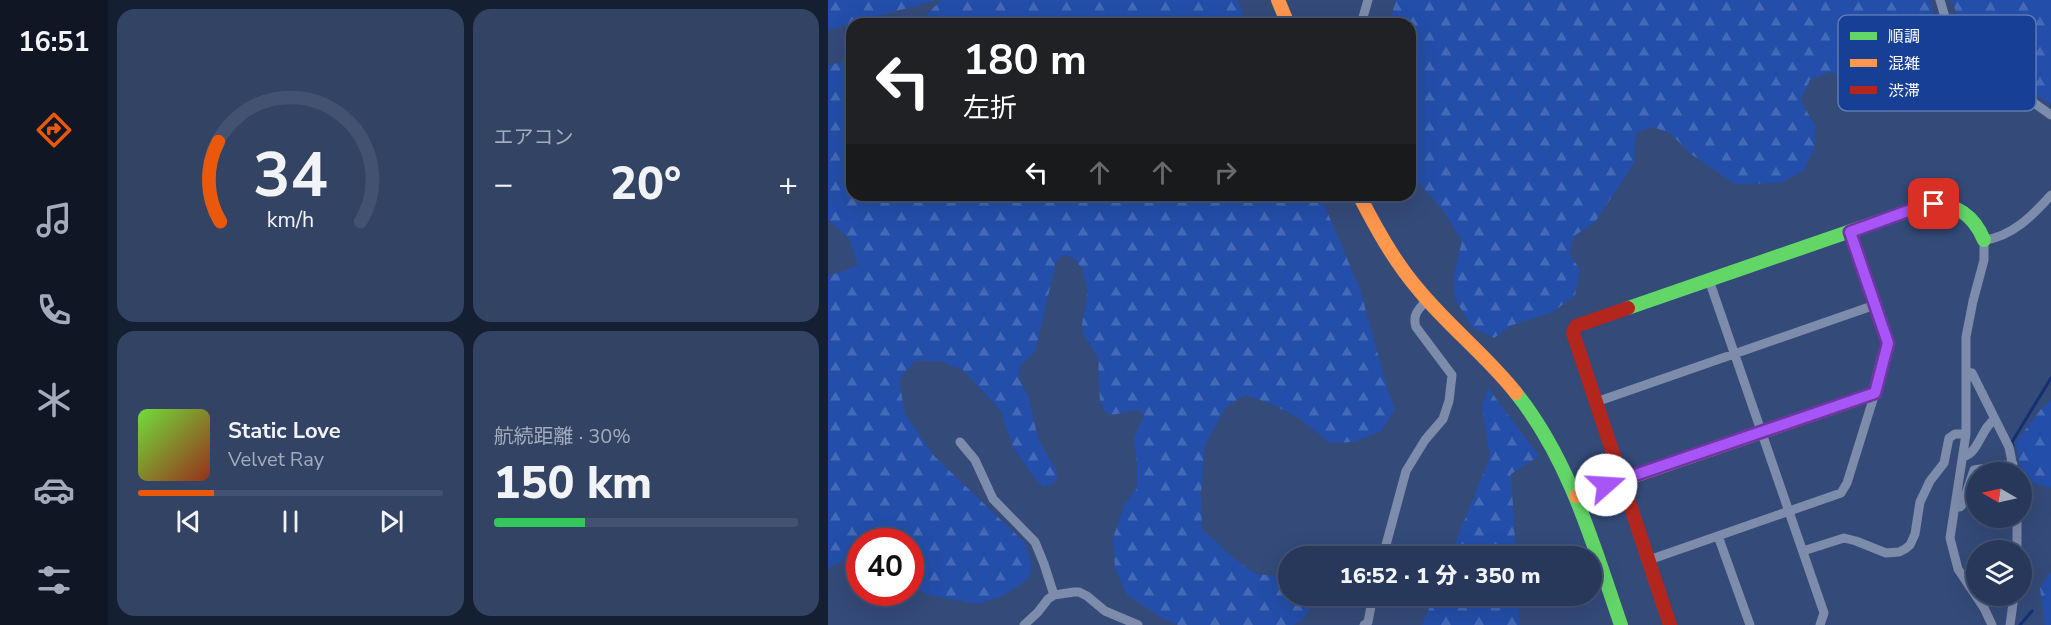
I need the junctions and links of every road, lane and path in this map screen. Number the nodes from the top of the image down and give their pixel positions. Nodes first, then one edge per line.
1 (1278, 0) edge
2 (1368, 0) edge
3 (1940, 0) edge
4 (1944, 15) edge
5 (1286, 18) edge
6 (1363, 18) edge
7 (2036, 104) edge
8 (2051, 115) edge
9 (2051, 195) edge
10 (1362, 201) edge
11 (1850, 232) junction
12 (1984, 240) junction
13 (1709, 280) junction
14 (1427, 300) junction
15 (1875, 305) junction
16 (1736, 354) junction
17 (1967, 372) junction
18 (1875, 393) junction
19 (1596, 402) junction
20 (1995, 419) junction
21 (1763, 432) junction
22 (1966, 434) junction
23 (960, 442) dead end
24 (1963, 457) junction
25 (2012, 462) edge
26 (1622, 479) junction
27 (1966, 493) edge
28 (1575, 496) junction
29 (1955, 507) junction
30 (1790, 511) junction
31 (1718, 536) junction
32 (1386, 546) edge
33 (1803, 551) junction
34 (1648, 561) junction
35 (1054, 595) junction
36 (1371, 606) edge
37 (2013, 606) edge
38 (1024, 625) edge
39 (1138, 625) edge
40 (1364, 625) edge
41 (1621, 625) edge
42 (1670, 625) edge
43 (1750, 625) edge
44 (1820, 625) edge
45 (1992, 625) edge
46 (2010, 625) edge

1 - 5 street
2 - 6 street
3 - 4 street
7 - 8 street
9 - 12 street
10 - 14 street
11 - 12 street
11 - 13 street
11 - 15 street
12 - 17 street
13 - 16 street
13 - 19 street
14 - 28 street
14 - 32 street
15 - 16 street
15 - 18 street
16 - 19 street
16 - 21 street
17 - 20 street
17 - 22 street
18 - 21 street
18 - 30 street
19 - 26 street
20 - 24 street
20 - 25 street
21 - 26 street
21 - 30 street
22 - 24 street
22 - 33 street
23 - 35 street
24 - 29 street
26 - 28 street
26 - 34 street
27 - 29 street
28 - 41 street
29 - 45 street
30 - 31 street
30 - 33 street
31 - 34 street
31 - 43 street
33 - 44 street
34 - 42 street
35 - 38 street
35 - 39 street
36 - 40 street
37 - 46 street

